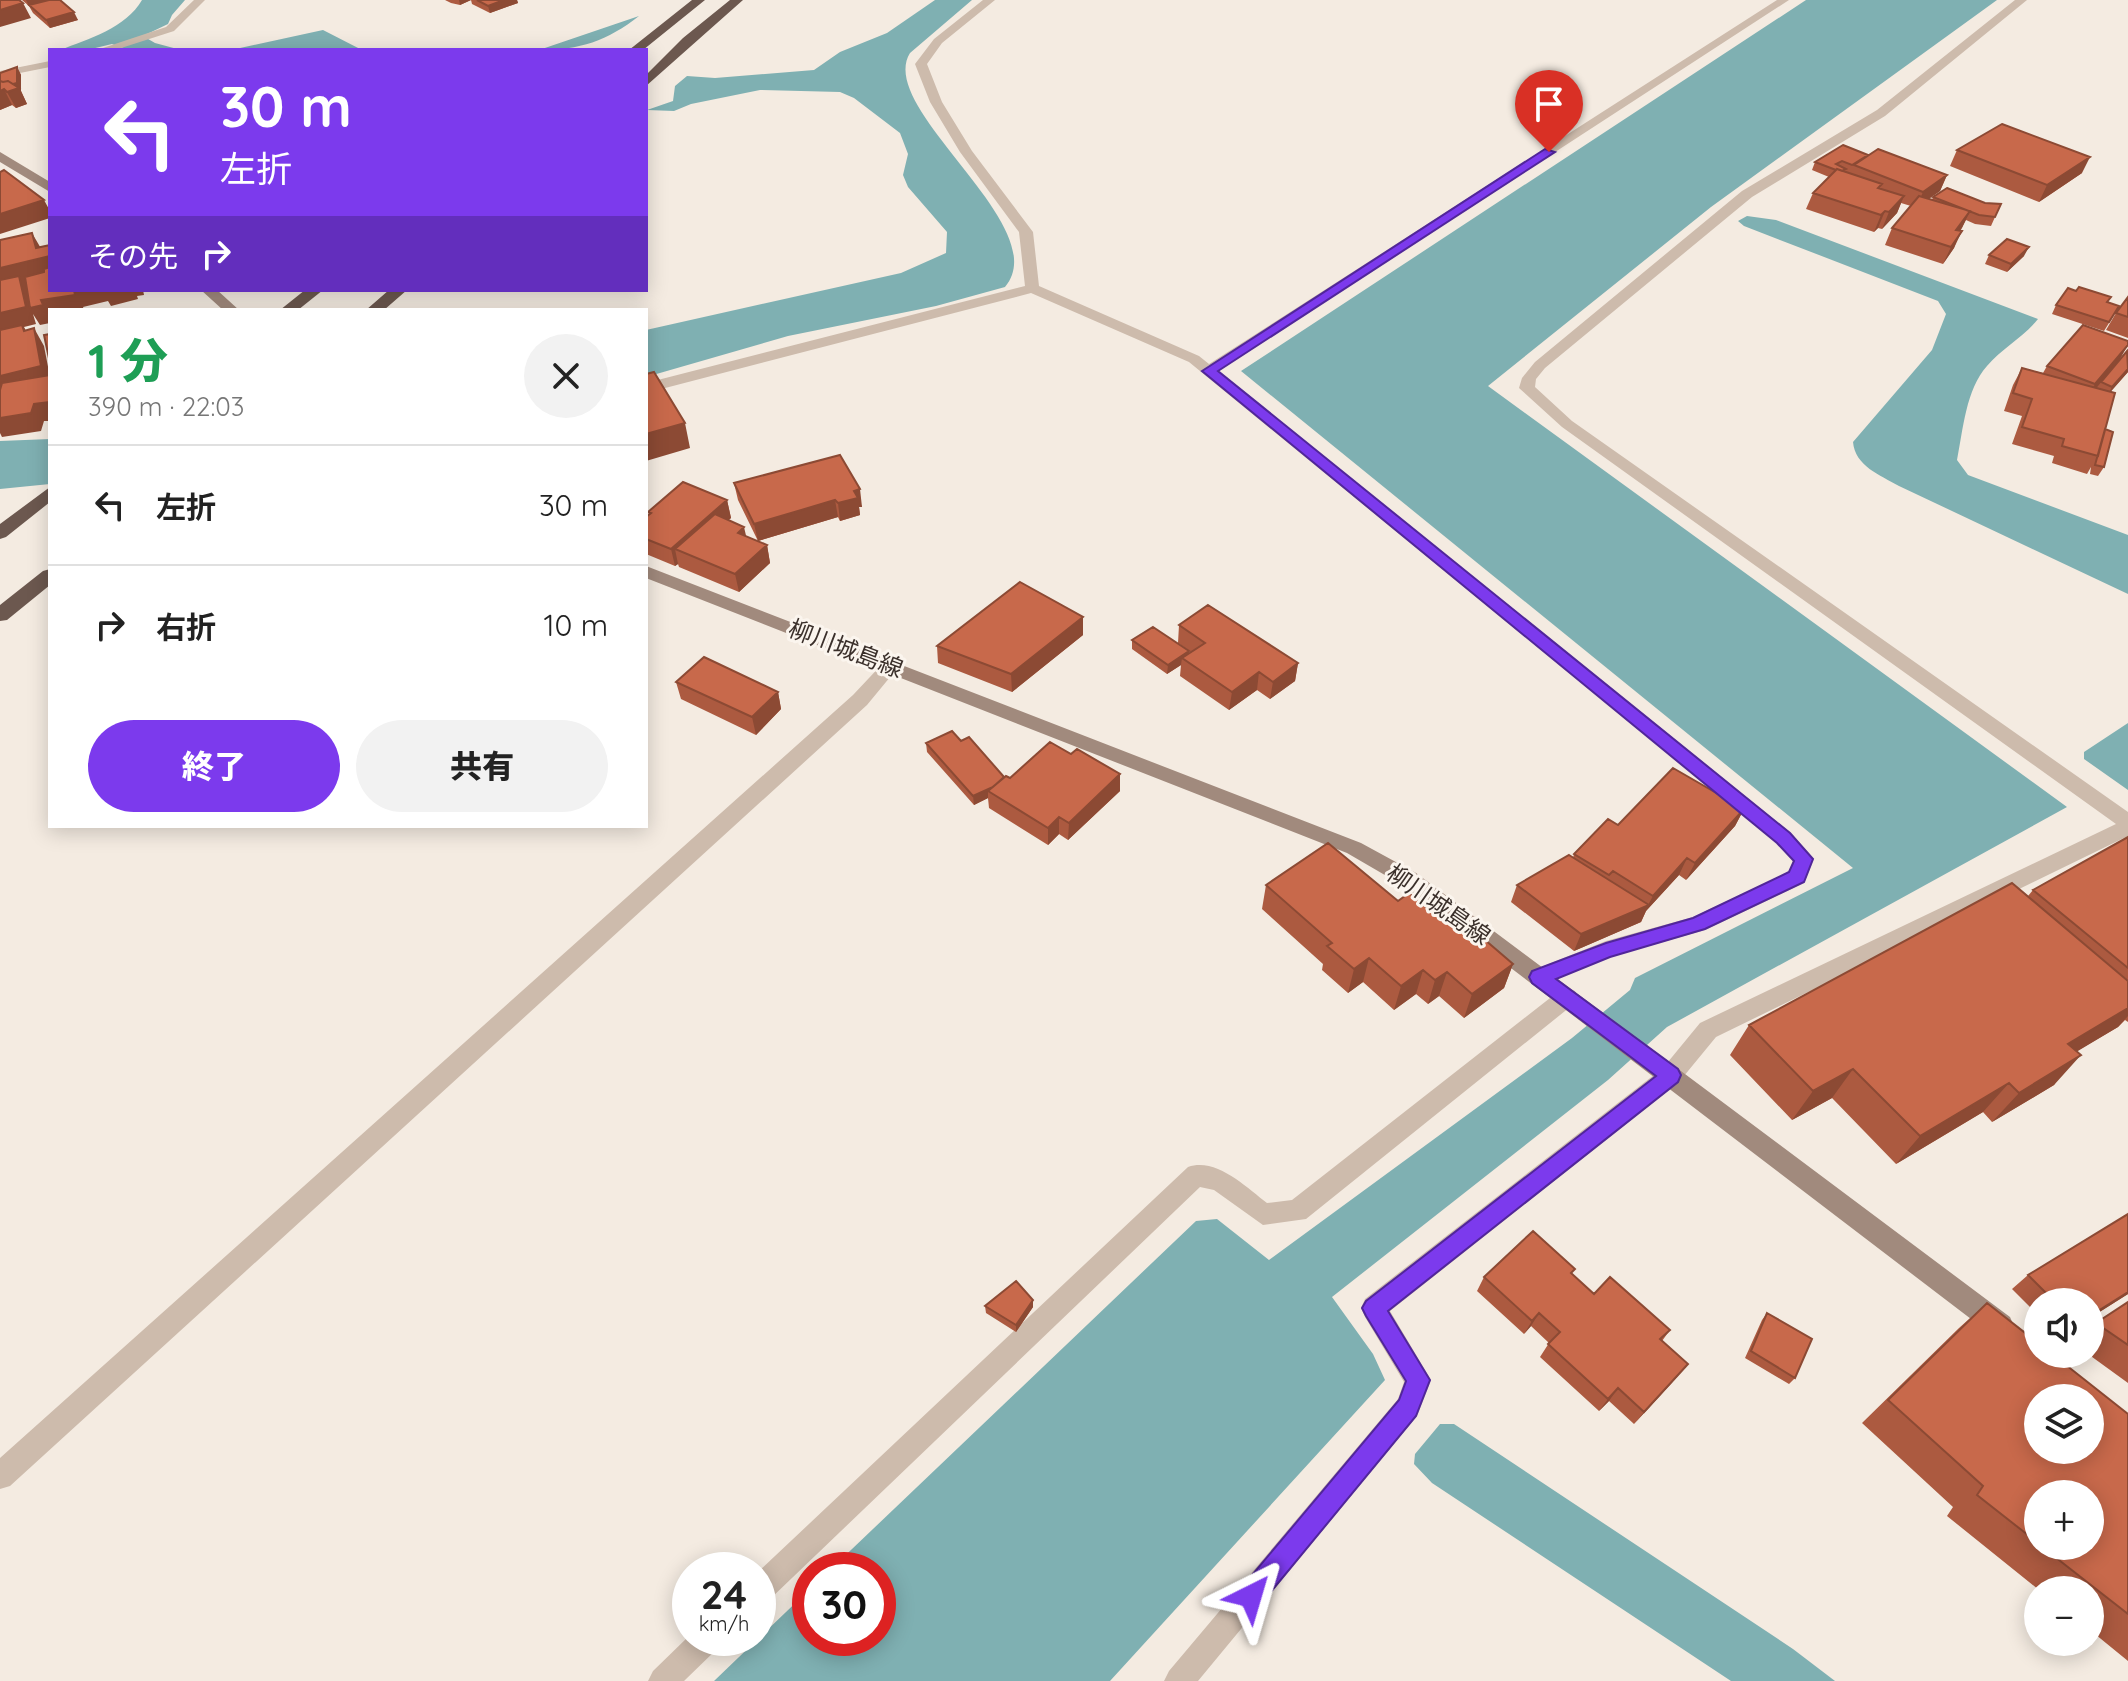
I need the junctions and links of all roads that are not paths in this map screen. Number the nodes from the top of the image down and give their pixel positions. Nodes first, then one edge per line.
1 (200, 0) edge
2 (699, 0) edge
3 (737, 0) edge
4 (990, 0) edge
5 (1784, 0) edge
6 (2022, 0) edge
7 (109, 48) edge
8 (638, 48) edge
9 (48, 64) edge
10 (0, 74) edge
11 (648, 80) edge
12 (0, 156) edge
13 (48, 187) edge
14 (1032, 288) junction
15 (210, 292) edge
16 (312, 292) edge
17 (396, 292) edge
18 (230, 308) edge
19 (291, 308) edge
20 (376, 308) edge
21 (1209, 371) junction
22 (648, 387) edge
23 (48, 495) edge
24 (0, 533) edge
25 (648, 573) edge
26 (48, 577) edge
27 (0, 615) edge
28 (891, 665) junction
29 (2128, 825) edge
30 (1539, 977) junction
31 (1567, 997) junction
32 (1666, 1071) junction
33 (2021, 1341) edge
34 (0, 1476) edge
35 (776, 1574) edge
36 (689, 1656) edge
37 (663, 1681) edge
38 (1179, 1681) edge

1 - 7 street
2 - 8 highway
3 - 11 highway
4 - 14 street
5 - 21 street
6 - 29 street
9 - 10 street
12 - 13 main road
14 - 21 street
14 - 22 street
15 - 18 main road
16 - 19 highway
17 - 20 highway
21 - 30 street
23 - 24 highway
25 - 28 main road, 柳川城島線
26 - 27 highway
28 - 30 main road, 柳川城島線
28 - 34 street
29 - 32 street
30 - 31 main road, 柳川城島線
31 - 32 main road, 柳川城島線
31 - 35 street
32 - 33 main road, 柳川城島線
32 - 38 street
36 - 37 street

